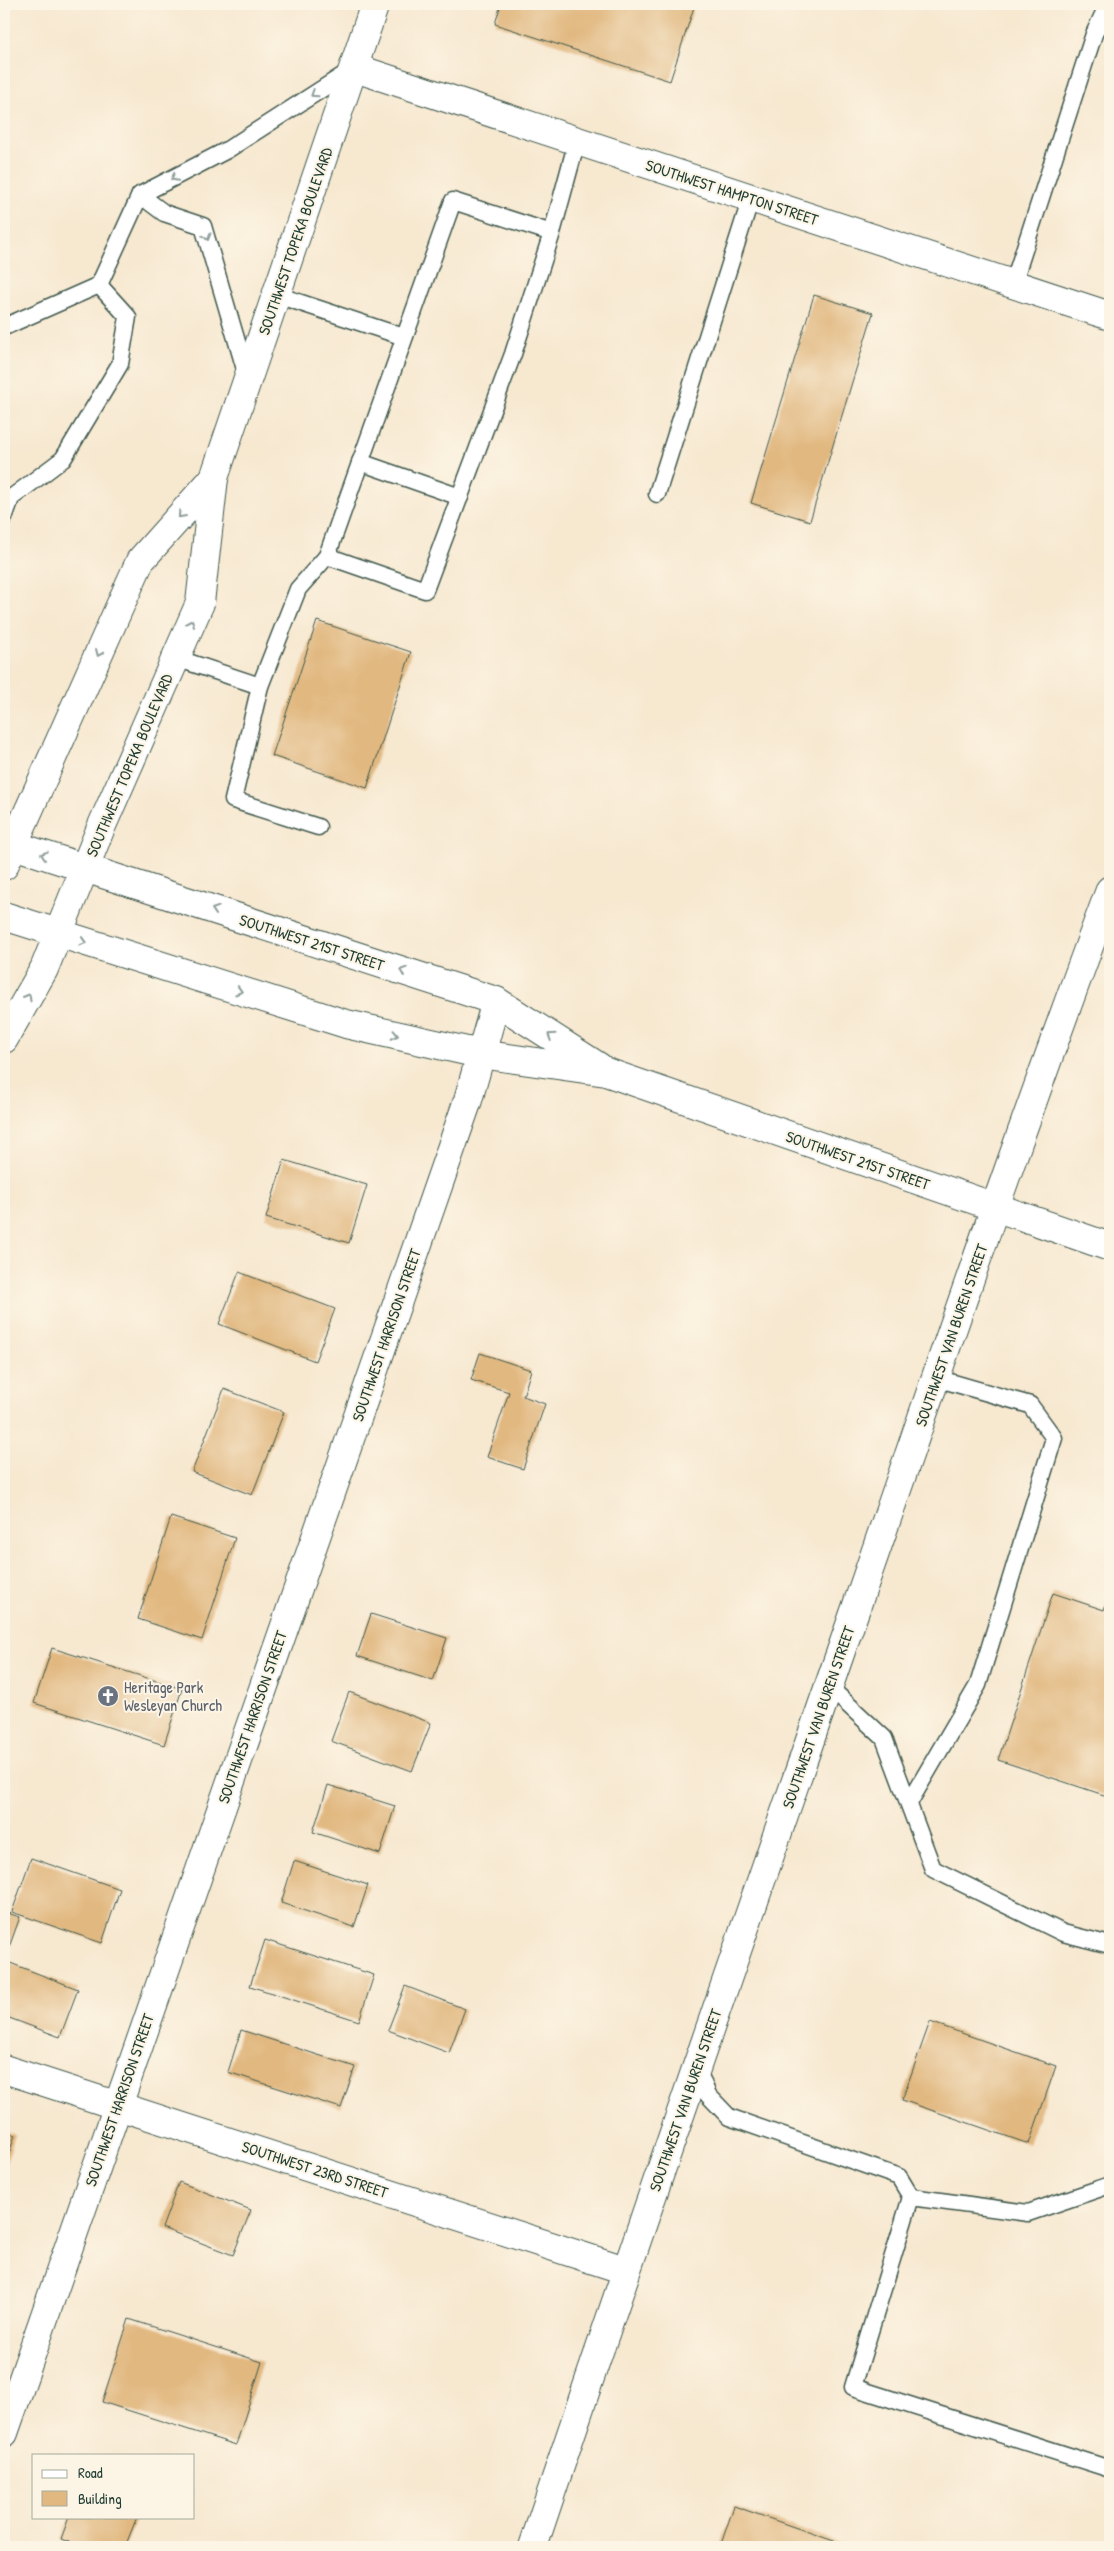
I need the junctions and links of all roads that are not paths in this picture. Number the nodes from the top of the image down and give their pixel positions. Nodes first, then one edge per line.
1 (376, 4) edge
2 (1108, 4) edge
3 (354, 68) junction
4 (577, 141) junction
5 (140, 195) junction
6 (751, 198) junction
7 (552, 233) junction
8 (1013, 284) junction
9 (99, 285) junction
10 (276, 295) junction
11 (1110, 316) edge
12 (4, 327) edge
13 (404, 337) junction
14 (248, 380) junction
15 (360, 462) junction
16 (214, 478) junction
17 (657, 494) dead end
18 (460, 497) junction
19 (4, 518) edge
20 (327, 556) junction
21 (176, 658) junction
22 (260, 686) junction
23 (318, 827) dead end
24 (7, 851) edge
25 (85, 868) junction
26 (1110, 890) edge
27 (4, 916) edge
28 (58, 934) junction
29 (496, 1001) junction
30 (4, 1039) edge
31 (480, 1054) junction
32 (606, 1072) junction
33 (995, 1208) junction
34 (1110, 1247) edge
35 (936, 1378) junction
36 (828, 1686) junction
37 (909, 1803) junction
38 (1110, 1945) edge
39 (696, 2066) junction
40 (4, 2069) edge
41 (116, 2105) junction
42 (1110, 2186) edge
43 (911, 2198) junction
44 (625, 2270) junction
45 (4, 2433) edge
46 (1110, 2469) edge
47 (533, 2547) edge

1 - 3 street, SOUTHWEST TOPEKA BOULEVARD
2 - 8 lane
3 - 4 street, SOUTHWEST HAMPTON STREET
3 -> 5 lane
3 - 10 street, SOUTHWEST TOPEKA BOULEVARD
4 - 6 street, SOUTHWEST HAMPTON STREET
4 - 7 lane
5 - 9 lane
5 -> 14 lane
6 - 8 street, SOUTHWEST HAMPTON STREET
6 - 17 lane
7 - 13 lane
7 - 18 lane
8 - 11 street, SOUTHWEST HAMPTON STREET
9 - 12 lane
9 - 19 lane
10 - 13 lane
10 - 14 street, SOUTHWEST TOPEKA BOULEVARD
13 - 15 lane
14 - 16 street, SOUTHWEST TOPEKA BOULEVARD
15 - 18 lane
15 - 20 lane
21 -> 16 street, SOUTHWEST TOPEKA BOULEVARD
16 -> 24 street, SOUTHWEST TOPEKA BOULEVARD
18 - 20 lane
20 - 22 lane
21 - 22 lane
21 - 25 street, SOUTHWEST TOPEKA BOULEVARD
22 - 23 lane
25 -> 24 street, SOUTHWEST 21ST STREET
25 - 28 street, SOUTHWEST TOPEKA BOULEVARD
29 -> 25 street, SOUTHWEST 21ST STREET
26 - 33 street, SOUTHWEST VAN BUREN STREET
27 - 28 street, SOUTHWEST 21ST STREET
30 -> 28 street, SOUTHWEST TOPEKA BOULEVARD
28 -> 31 street, SOUTHWEST 21ST STREET
29 - 31 street, SOUTHWEST HARRISON STREET
32 -> 29 street, SOUTHWEST 21ST STREET
31 - 32 street, SOUTHWEST 21ST STREET
31 - 41 street, SOUTHWEST HARRISON STREET
32 - 33 street, SOUTHWEST 21ST STREET
33 - 34 street, SOUTHWEST 21ST STREET
33 - 35 street, SOUTHWEST VAN BUREN STREET
35 - 36 street, SOUTHWEST VAN BUREN STREET
35 - 37 lane
36 - 37 lane
36 - 39 street, SOUTHWEST VAN BUREN STREET
37 - 38 lane
39 - 43 lane
39 - 44 street, SOUTHWEST VAN BUREN STREET
40 - 41 street, SOUTHWEST 23RD STREET
41 - 44 street, SOUTHWEST 23RD STREET
41 - 45 street, SOUTHWEST HARRISON STREET
42 - 43 lane
43 - 46 lane
44 - 47 street, SOUTHWEST VAN BUREN STREET

